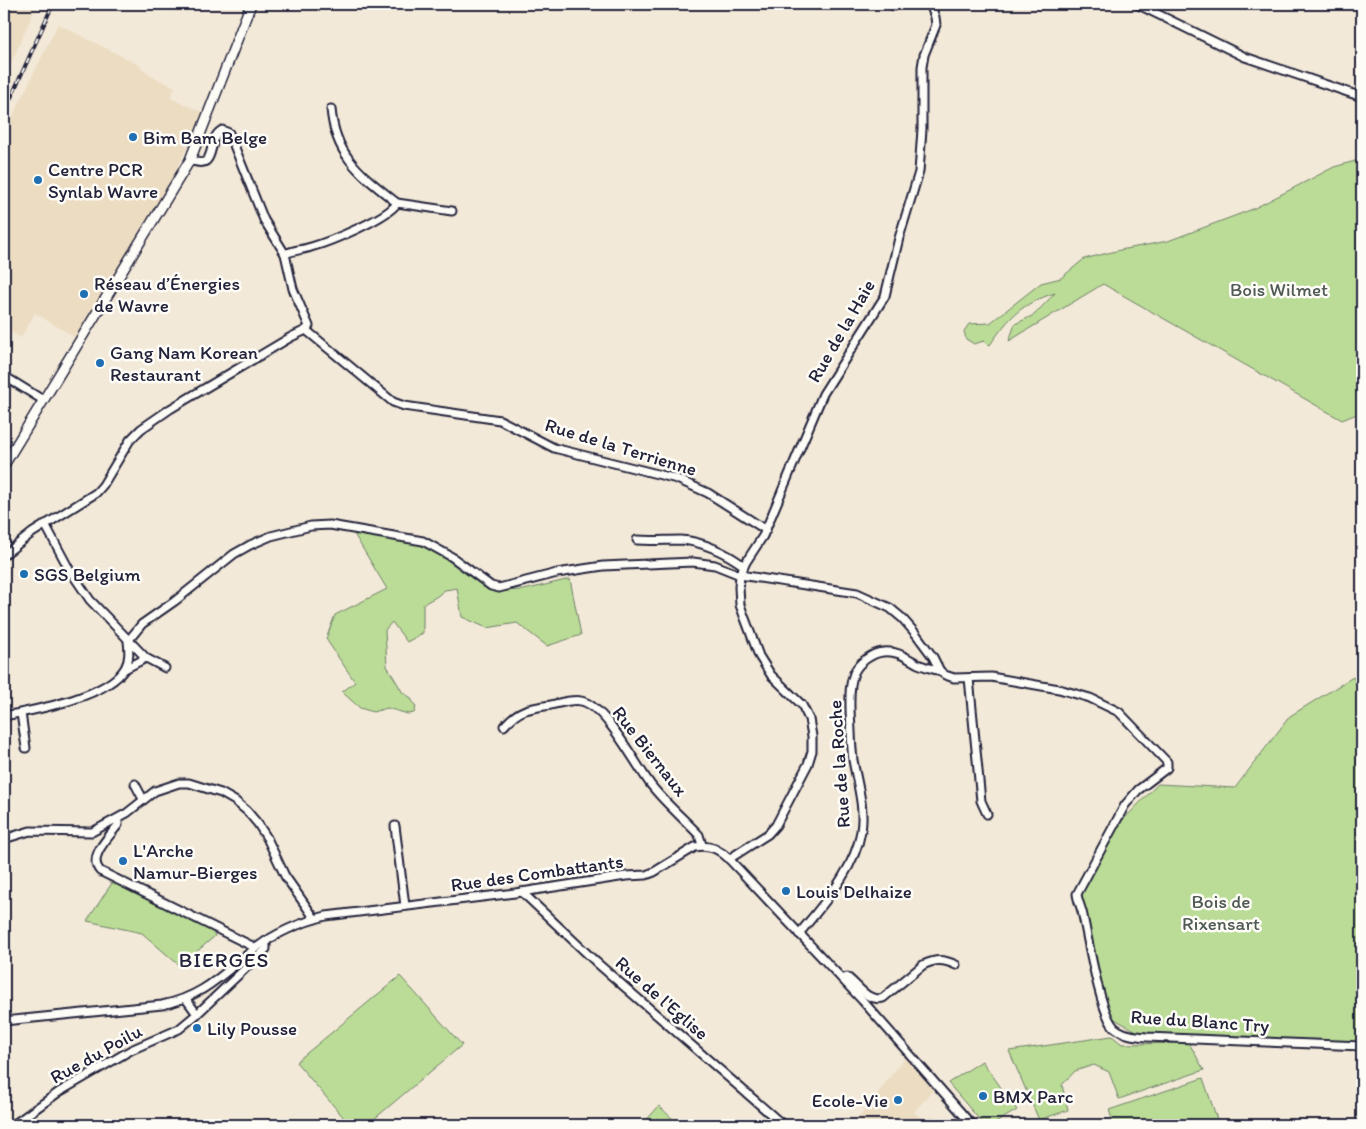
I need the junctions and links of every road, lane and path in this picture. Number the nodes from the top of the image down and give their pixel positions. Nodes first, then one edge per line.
1 (251, 4) edge
2 (930, 4) edge
3 (1137, 4) edge
4 (1362, 97) edge
5 (331, 109) dead end
6 (190, 160) junction
7 (397, 202) junction
8 (452, 211) dead end
9 (284, 254) junction
10 (306, 330) junction
11 (4, 376) edge
12 (43, 400) junction
13 (4, 465) edge
14 (45, 524) junction
15 (766, 530) junction
16 (636, 540) dead end
17 (4, 555) edge
18 (744, 566) junction
19 (740, 574) junction
20 (128, 641) junction
21 (146, 658) junction
22 (165, 668) dead end
23 (125, 669) junction
24 (940, 671) junction
25 (969, 678) junction
26 (1000, 679) joint
27 (21, 713) junction
28 (4, 716) edge
29 (504, 726) dead end
30 (26, 748) dead end
31 (135, 784) dead end
32 (143, 799) junction
33 (987, 814) dead end
34 (118, 819) junction
35 (395, 826) dead end
36 (4, 839) edge
37 (702, 845) junction
38 (729, 859) junction
39 (522, 892) junction
40 (405, 906) junction
41 (315, 919) junction
42 (799, 934) junction
43 (266, 941) junction
44 (256, 948) junction
45 (956, 965) dead end
46 (842, 979) junction
47 (186, 999) junction
48 (197, 1014) junction
49 (4, 1021) edge
50 (1362, 1046) edge
51 (13, 1125) edge
52 (783, 1125) edge
53 (972, 1125) edge

1 - 6 main road
2 - 15 street, Rue de la Haie
3 - 4 street
5 - 7 street
6 - 9 street
6 - 12 main road
7 - 8 street
7 - 9 street
9 - 10 street
10 - 14 street
10 - 15 street, Rue de la Terrienne
11 - 12 street
12 - 13 main road
14 - 17 street
14 - 20 street
15 - 18 street, Rue de la Haie
16 - 18 street
18 - 19 street, Rue de la Haie
19 - 20 street
19 - 24 street
19 - 38 street
20 - 21 street
20 - 23 street
21 - 22 street
21 - 23 street
23 - 27 street
24 - 25 street, Rue de la Roche
24 - 42 street, Rue de la Roche
25 - 26 street, Rue de la Roche
25 - 33 street
26 - 50 street, Rue du Blanc Try
27 - 28 street
27 - 30 street
29 - 37 street, Rue Biernaux
31 - 32 street
32 - 34 street
32 - 41 street
34 - 36 street
34 - 44 street
35 - 40 street
37 - 38 street
37 - 39 street, Rue des Combattants
38 - 42 street
39 - 40 street, Rue des Combattants
39 - 52 street, Rue de l'Eglise
40 - 41 street, Rue des Combattants
41 - 43 street, Rue des Combattants
42 - 46 street
43 - 44 street, Rue des Combattants
43 - 48 street, Rue du Poilu
44 - 47 street, Rue des Combattants
45 - 46 street
46 - 53 street
47 - 48 street
47 - 49 street, Rue des Combattants
48 - 51 street, Rue du Poilu

